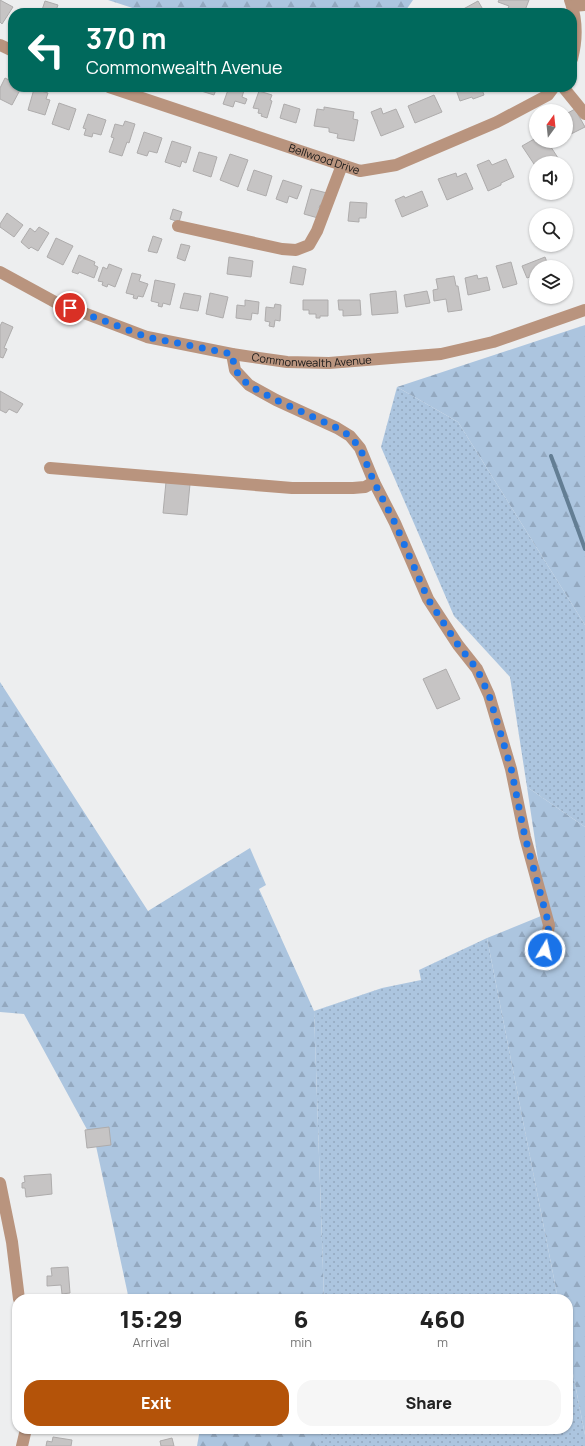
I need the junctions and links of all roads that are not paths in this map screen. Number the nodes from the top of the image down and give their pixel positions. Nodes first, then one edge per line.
1 (571, 3) edge
2 (585, 5) edge
3 (577, 28) edge
4 (580, 38) edge
5 (124, 92) edge
6 (550, 92) edge
7 (567, 92) edge
8 (585, 114) edge
9 (342, 165) junction
10 (178, 226) dead end
11 (0, 272) edge
12 (585, 310) edge
13 (232, 354) junction
14 (50, 468) dead end
15 (374, 482) junction
16 (545, 950) dead end
17 (0, 1183) edge
18 (18, 1294) edge
19 (25, 1434) edge
20 (22, 1446) edge

1 - 2 street
3 - 4 street
5 - 9 street, Bellwood Drive
6 - 9 street, Bellwood Drive
7 - 8 street
9 - 10 street
11 - 13 street, Commonwealth Avenue
12 - 13 street, Commonwealth Avenue
13 - 15 street
14 - 15 street
15 - 16 street
17 - 18 street
19 - 20 street

